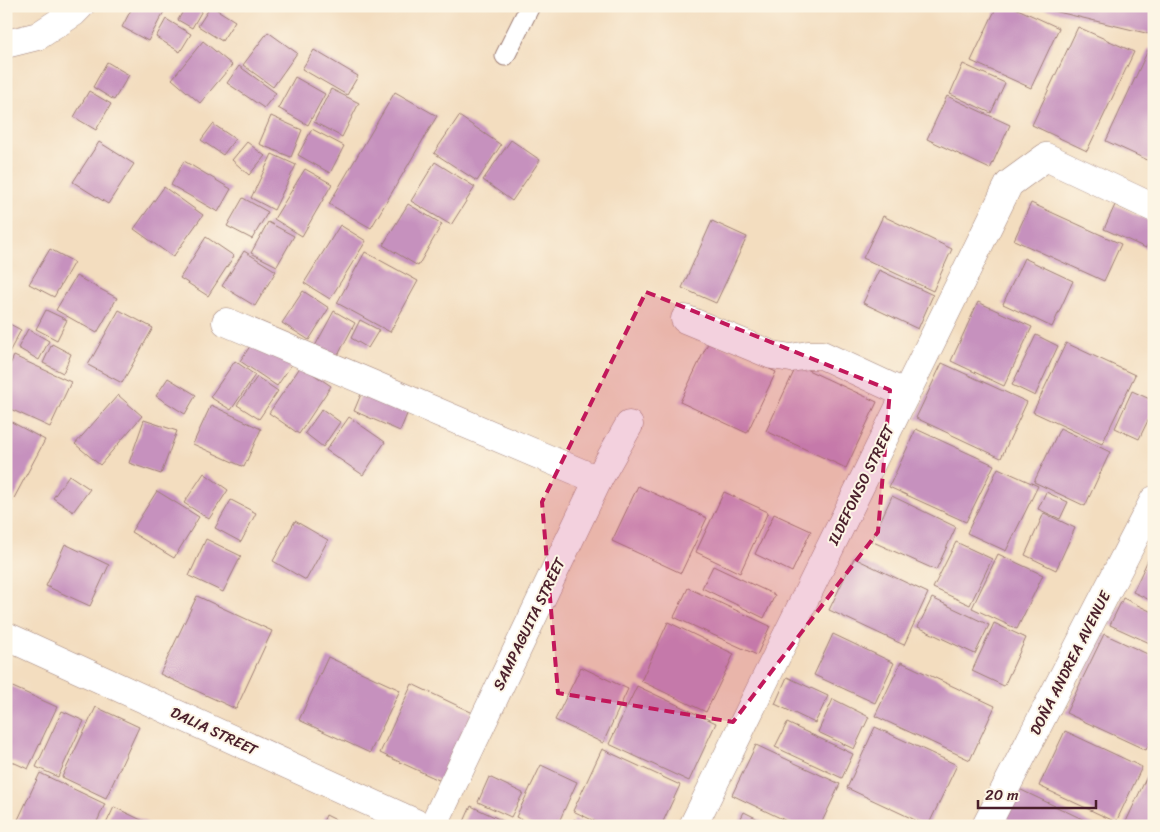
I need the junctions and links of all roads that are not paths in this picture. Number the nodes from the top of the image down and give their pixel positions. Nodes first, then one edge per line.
1 (80, 6) edge
2 (530, 6) edge
3 (6, 44) edge
4 (505, 56) dead end
5 (1154, 208) edge
6 (685, 319) dead end
7 (226, 322) dead end
8 (906, 394) junction
9 (629, 425) dead end
10 (598, 480) junction
11 (1154, 500) edge
12 (6, 636) edge
13 (422, 826) edge
14 (433, 826) edge
15 (693, 826) edge
16 (986, 826) edge

1 - 3 street
2 - 4 lane
5 - 8 street, ILDEFONSO STREET
6 - 8 street
7 - 10 street
8 - 15 street, ILDEFONSO STREET
9 - 10 street, SAMPAGUITA STREET
10 - 14 street, SAMPAGUITA STREET
11 - 16 street, DOÑA ANDREA AVENUE
12 - 13 street, DALIA STREET

